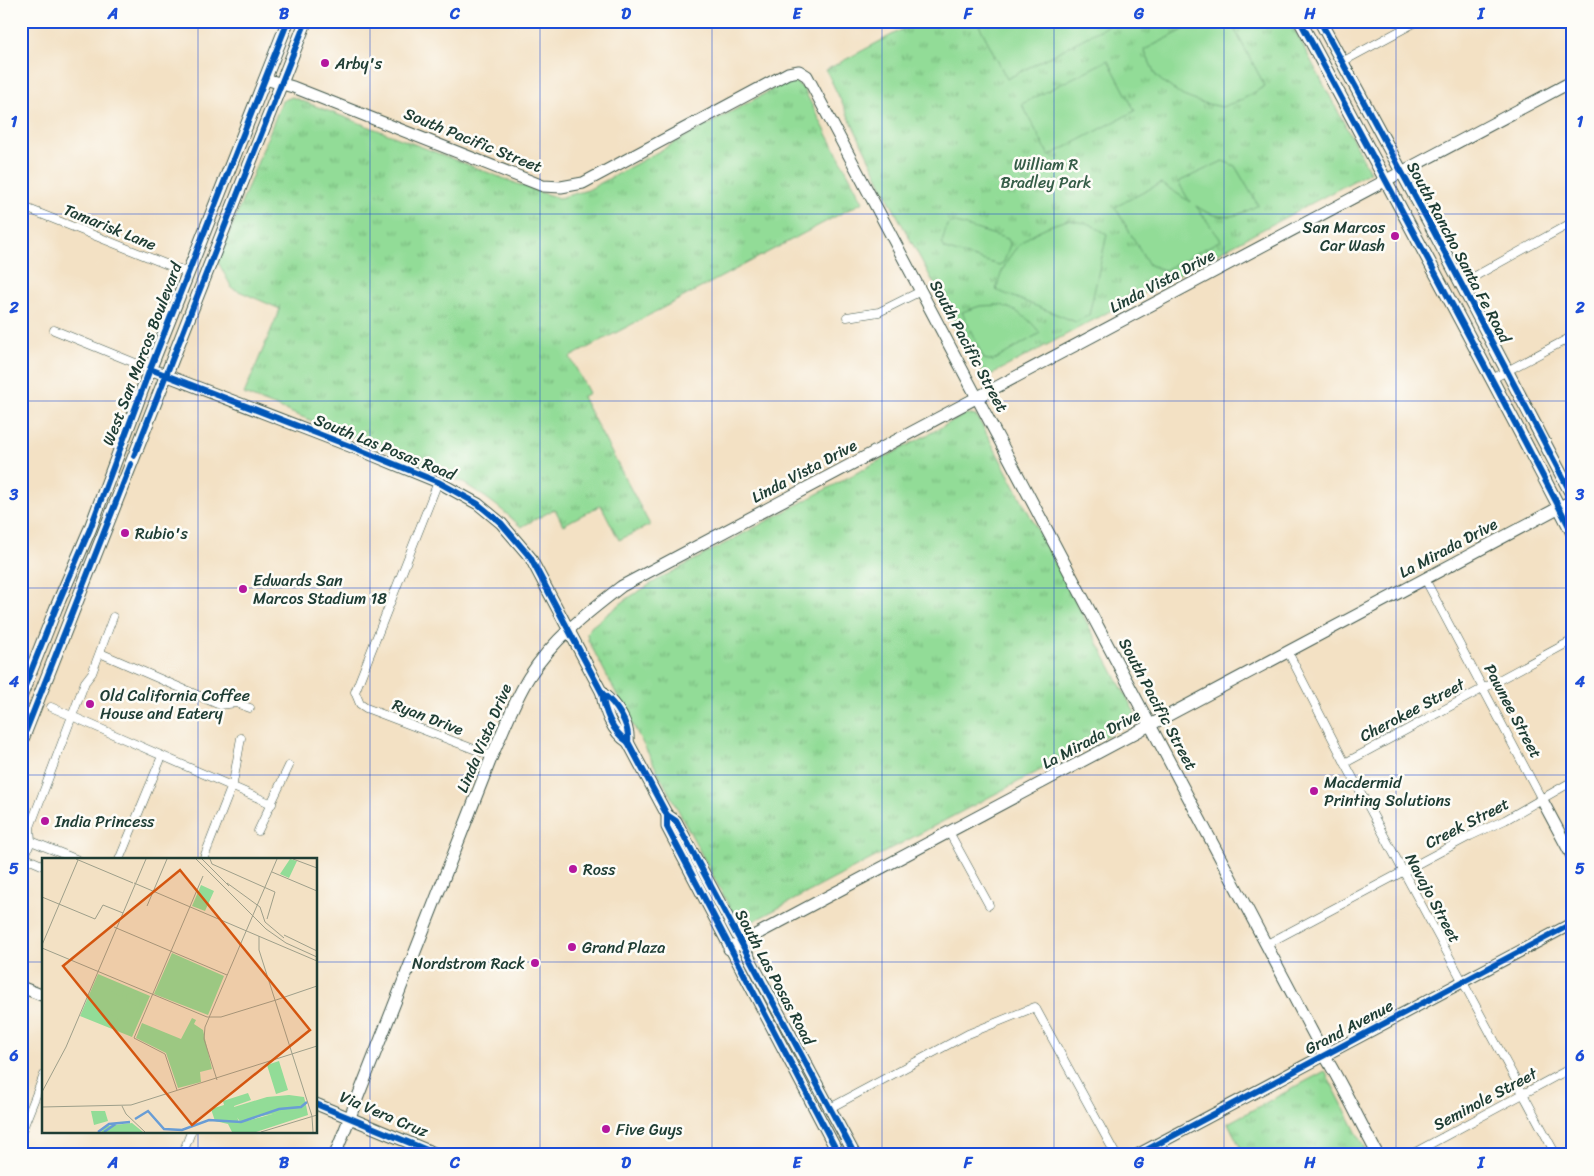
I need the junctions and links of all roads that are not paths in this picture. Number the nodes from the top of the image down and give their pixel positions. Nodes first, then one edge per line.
1 (288, 21) edge
2 (306, 21) edge
3 (1300, 21) edge
4 (1320, 21) edge
5 (1418, 21) edge
6 (1342, 62) junction
7 (265, 79) junction
8 (1573, 81) edge
9 (282, 84) junction
10 (1400, 172) junction
11 (1385, 181) junction
12 (21, 206) edge
13 (1573, 222) edge
14 (188, 273) junction
15 (1461, 284) junction
16 (921, 292) junction
17 (847, 317) dead end
18 (54, 330) dead end
19 (1573, 336) edge
20 (150, 369) junction
21 (1507, 371) junction
22 (166, 375) junction
23 (1492, 379) junction
24 (977, 396) junction
25 (109, 479) junction
26 (438, 482) junction
27 (1573, 499) edge
28 (1559, 508) junction
29 (1573, 534) edge
30 (94, 557) junction
31 (1425, 579) junction
32 (113, 617) dead end
33 (568, 629) junction
34 (1573, 640) edge
35 (1288, 652) junction
36 (100, 653) junction
37 (1482, 688) junction
38 (21, 695) edge
39 (37, 702) junction
40 (51, 708) dead end
41 (250, 708) dead end
42 (72, 717) junction
43 (1151, 725) junction
44 (241, 738) dead end
45 (21, 742) edge
46 (162, 756) junction
47 (492, 756) junction
48 (1345, 763) junction
49 (289, 766) dead end
50 (1573, 781) edge
51 (232, 786) junction
52 (1541, 798) junction
53 (272, 804) junction
54 (667, 815) junction
55 (258, 831) dead end
56 (949, 832) junction
57 (31, 841) junction
58 (23, 857) edge
59 (73, 858) edge
60 (120, 858) edge
61 (204, 858) edge
62 (1573, 858) edge
63 (42, 865) edge
64 (1403, 872) junction
65 (989, 905) dead end
66 (1573, 923) edge
67 (741, 943) junction
68 (1266, 944) junction
69 (730, 949) junction
70 (1462, 982) junction
71 (21, 987) edge
72 (42, 995) edge
73 (1325, 1056) junction
74 (1573, 1067) edge
75 (42, 1080) edge
76 (1523, 1093) junction
77 (318, 1105) edge
78 (830, 1108) junction
79 (350, 1118) junction
80 (21, 1133) edge
81 (190, 1134) edge
82 (182, 1155) edge
83 (335, 1155) edge
84 (438, 1155) edge
85 (839, 1155) edge
86 (855, 1155) edge
87 (1116, 1155) edge
88 (1137, 1155) edge
89 (1378, 1155) edge
90 (1410, 1155) edge
91 (1556, 1155) edge

1 - 7 main road, West San Marcos Boulevard
2 - 9 main road, West San Marcos Boulevard
3 - 11 main road, South Rancho Santa Fe Road
4 - 6 main road, South Rancho Santa Fe Road
5 - 6 street
6 - 10 main road, South Rancho Santa Fe Road
7 - 9 main road, South Pacific Street
7 - 14 main road, West San Marcos Boulevard
8 - 10 main road, Linda Vista Drive
9 - 16 main road, South Pacific Street
9 - 22 main road, West San Marcos Boulevard
10 - 11 main road, Linda Vista Drive
10 - 15 main road, South Rancho Santa Fe Road
11 - 23 main road, South Rancho Santa Fe Road
11 - 24 main road, Linda Vista Drive
12 - 14 street, Tamarisk Lane
13 - 15 street
14 - 20 main road, West San Marcos Boulevard
15 - 21 main road, South Rancho Santa Fe Road
16 - 17 street
16 - 24 main road, South Pacific Street
18 - 20 street
19 - 21 street
20 - 22 main road, South Las Posas Road
20 - 25 main road, West San Marcos Boulevard
21 - 23 street
21 - 27 main road, South Rancho Santa Fe Road
22 - 26 main road, South Las Posas Road
22 - 30 main road, West San Marcos Boulevard
23 - 28 main road, South Rancho Santa Fe Road
24 - 33 main road, Linda Vista Drive
24 - 43 main road, South Pacific Street
25 - 30 main road
25 - 38 main road, West San Marcos Boulevard
26 - 33 main road, South Las Posas Road
26 - 47 street, Ryan Drive
27 - 28 main road, La Mirada Drive
28 - 29 main road, South Rancho Santa Fe Road
28 - 31 main road, La Mirada Drive
30 - 39 main road, West San Marcos Boulevard
31 - 35 main road, La Mirada Drive
31 - 37 street, Pawnee Street
32 - 36 street
33 - 47 main road, Linda Vista Drive
33 - 54 main road, South Las Posas Road
34 - 37 street, Cherokee Street
35 - 43 main road, La Mirada Drive
35 - 48 street, Navajo Street
36 - 41 street
36 - 42 street
37 - 48 street, Cherokee Street
37 - 52 street, Pawnee Street
38 - 39 main road
39 - 45 main road, West San Marcos Boulevard
40 - 42 street
42 - 46 street
42 - 57 street
43 - 56 main road, La Mirada Drive
43 - 68 main road, South Pacific Street
44 - 51 street
46 - 51 street
46 - 60 street
47 - 79 main road, Linda Vista Drive
48 - 64 street, Navajo Street
49 - 53 street
50 - 52 street, Creek Street
51 - 53 street
51 - 61 street
52 - 62 main road, Pawnee Street
52 - 64 street, Creek Street
53 - 55 street
54 - 67 main road, South Las Posas Road
54 - 69 main road, South Las Posas Road
56 - 65 street
56 - 67 main road, La Mirada Drive
57 - 58 street
57 - 59 street
58 - 63 street
64 - 68 street, Creek Street
64 - 70 street, Navajo Street
66 - 70 main road, Grand Avenue
67 - 69 main road, La Mirada Drive
67 - 78 main road, South Las Posas Road
68 - 73 main road, South Pacific Street
69 - 85 main road, South Las Posas Road
70 - 73 main road, Grand Avenue
70 - 76 street, Navajo Street
71 - 72 main road
73 - 88 main road, Grand Avenue
73 - 89 main road, South Pacific Street
74 - 76 street, Seminole Street
75 - 80 street
76 - 90 street, Seminole Street
76 - 91 street, Navajo Street
77 - 79 main road, Via Vera Cruz
78 - 86 main road, South Las Posas Road
78 - 87 street
79 - 83 main road, Linda Vista Drive
79 - 84 main road, Via Vera Cruz
81 - 82 street

